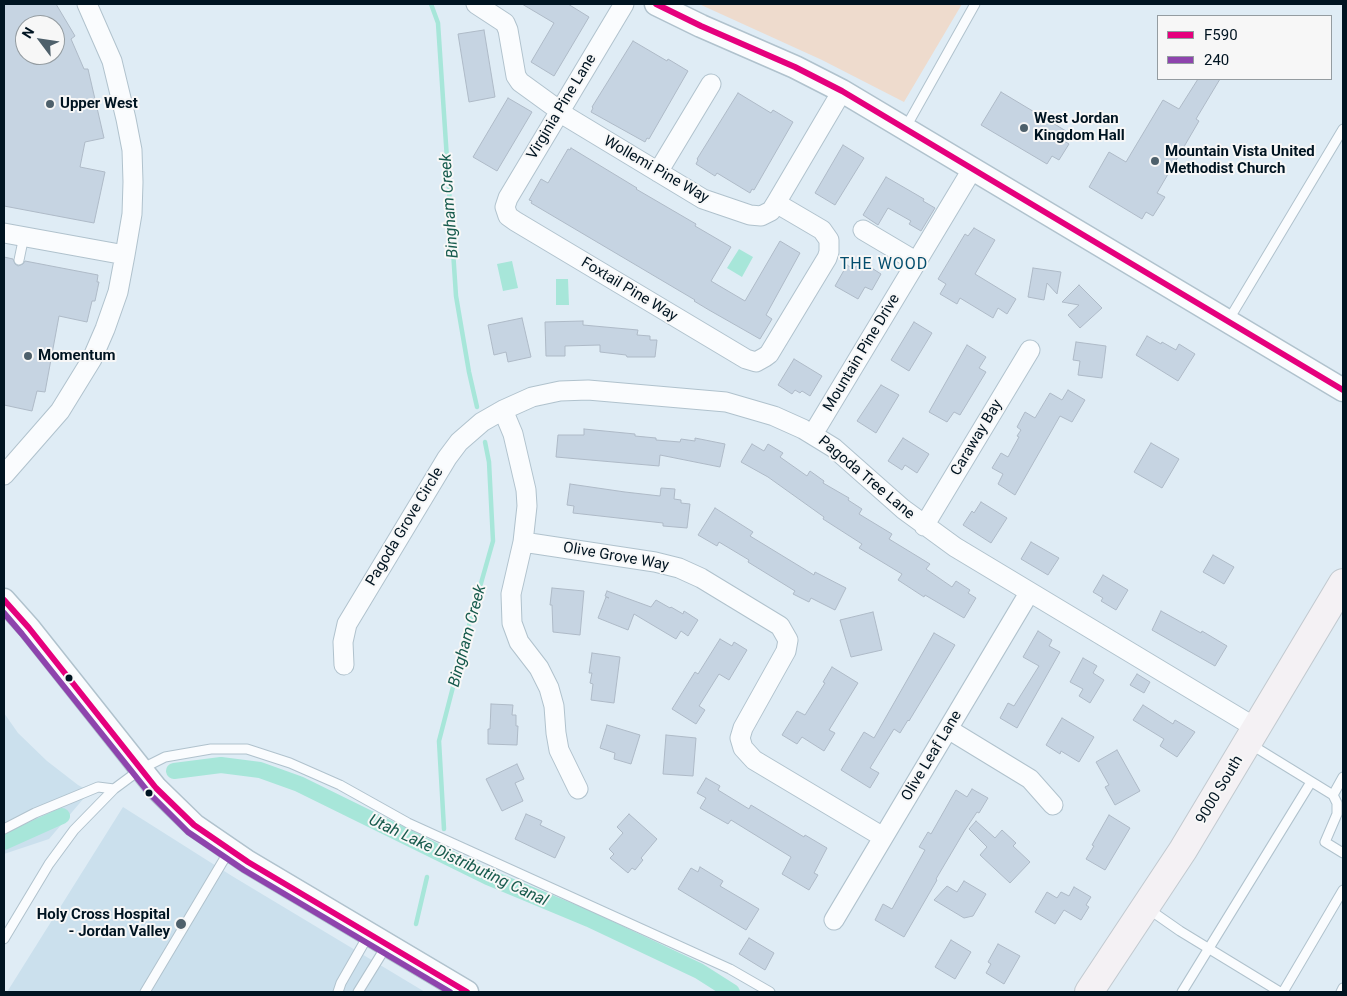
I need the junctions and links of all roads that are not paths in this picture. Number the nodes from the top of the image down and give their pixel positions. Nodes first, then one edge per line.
1 (87, 4) edge
2 (476, 4) edge
3 (624, 4) edge
4 (656, 4) edge
5 (975, 4) edge
6 (711, 84) dead end
7 (842, 91) junction
8 (559, 112) junction
9 (906, 128) junction
10 (1343, 129) edge
11 (973, 168) junction
12 (658, 172) junction
13 (776, 203) junction
14 (506, 212) joint
15 (863, 230) dead end
16 (4, 233) edge
17 (24, 236) junction
18 (125, 255) junction
19 (19, 260) dead end
20 (917, 262) junction
21 (1228, 322) junction
22 (1030, 350) dead end
23 (1343, 390) edge
24 (503, 410) junction
25 (813, 434) junction
26 (4, 475) edge
27 (924, 526) junction
28 (523, 542) junction
29 (1343, 583) edge
30 (1029, 592) junction
31 (4, 600) edge
32 (344, 665) dead end
33 (948, 729) junction
34 (1252, 736) junction
35 (141, 769) junction
36 (1343, 777) edge
37 (1310, 782) junction
38 (114, 789) junction
39 (578, 790) dead end
40 (1333, 795) junction
41 (1053, 805) dead end
42 (4, 829) edge
43 (883, 837) junction
44 (229, 851) junction
45 (1343, 853) edge
46 (1343, 890) edge
47 (1146, 908) junction
48 (834, 920) dead end
49 (4, 939) edge
50 (378, 939) junction
51 (1209, 949) junction
52 (1343, 988) edge
53 (145, 992) edge
54 (338, 992) edge
55 (358, 992) edge
56 (467, 992) edge
57 (770, 992) edge
58 (1089, 992) edge
59 (1182, 992) edge
60 (1282, 992) edge
61 (1340, 992) edge

1 - 18 street
2 - 8 street, Wollemi Pine Way
3 - 8 street, Virginia Pine Lane
4 - 7 street
5 - 9 lane
6 - 12 street
7 - 9 street
7 - 13 street
8 - 12 street, Wollemi Pine Way
8 - 14 street, Virginia Pine Lane
9 - 11 street
10 - 21 lane
11 - 20 street, Mountain Pine Drive
11 - 21 street
12 - 13 street, Wollemi Pine Way
13 - 14 street, Foxtail Pine Way
15 - 20 street
16 - 17 street
17 - 18 street
17 - 19 lane
18 - 26 street
20 - 25 street, Mountain Pine Drive
21 - 23 street
22 - 27 street, Caraway Bay
24 - 25 street, Pagoda Tree Lane
24 - 28 street
24 - 32 street, Pagoda Grove Circle
25 - 27 street, Pagoda Tree Lane
27 - 30 street, Pagoda Tree Lane
28 - 39 street
28 - 43 street, Olive Grove Way
29 - 34 main road, 9000 South
30 - 33 street, Olive Leaf Lane
30 - 34 street, Pagoda Tree Lane
31 - 35 street
33 - 41 street
33 - 43 street, Olive Leaf Lane
34 - 37 lane
34 - 47 main road, 9000 South
35 - 38 lane
35 - 44 street
35 - 57 lane
36 - 40 lane
37 - 40 lane
37 - 51 lane
38 - 42 lane
38 - 49 lane
40 - 45 lane
43 - 48 street, Olive Leaf Lane
44 - 50 street
44 - 53 lane
46 - 60 lane
47 - 51 lane
47 - 58 main road, 9000 South
50 - 54 lane
50 - 55 lane
50 - 56 street
51 - 59 lane
51 - 60 lane
52 - 61 lane

